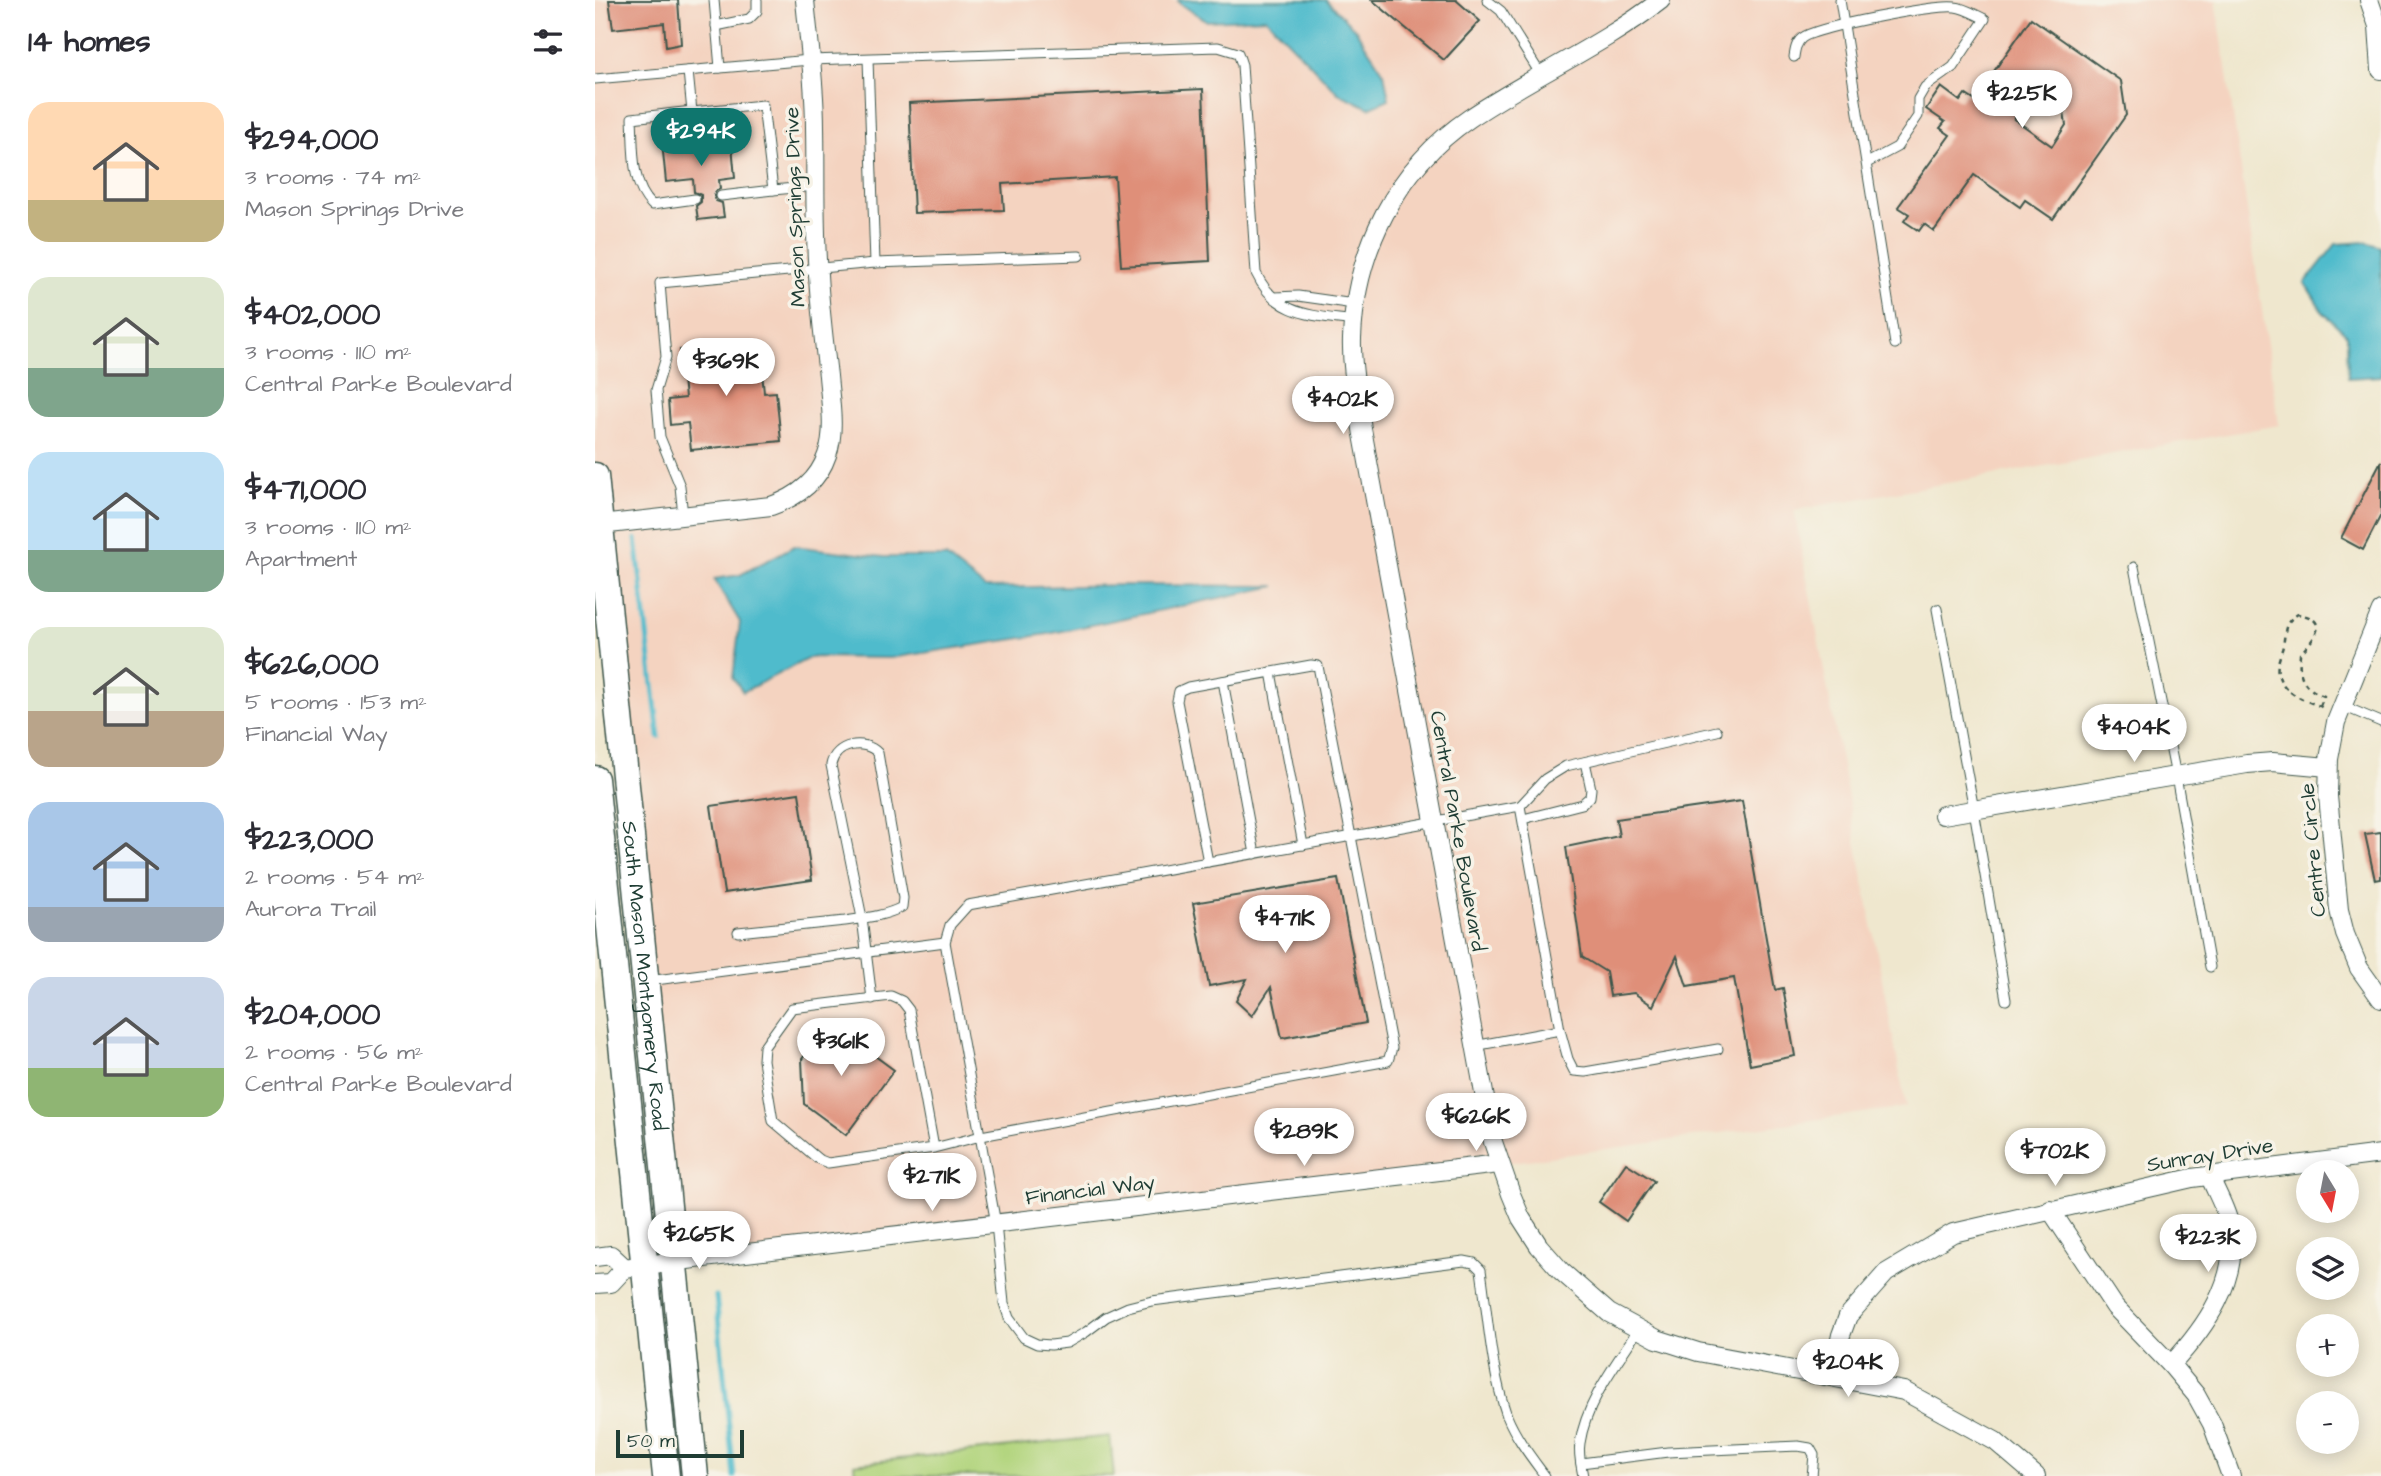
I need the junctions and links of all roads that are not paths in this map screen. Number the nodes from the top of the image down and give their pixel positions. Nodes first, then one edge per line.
1 (714, 0) edge
2 (757, 0) edge
3 (805, 0) edge
4 (1487, 0) edge
5 (1661, 0) edge
6 (1840, 0) edge
7 (2369, 0) edge
8 (1845, 25) junction
9 (716, 26) junction
10 (1794, 57) dead end
11 (868, 59) junction
12 (810, 60) junction
13 (720, 68) junction
14 (2381, 70) edge
15 (688, 71) junction
16 (1541, 75) junction
17 (595, 79) edge
18 (692, 111) junction
19 (1867, 163) junction
20 (816, 186) junction
21 (773, 190) junction
22 (721, 196) dead end
23 (695, 199) dead end
24 (1079, 256) dead end
25 (875, 263) junction
26 (817, 268) junction
27 (1275, 297) junction
28 (1354, 313) junction
29 (1895, 344) dead end
30 (595, 475) edge
31 (683, 516) junction
32 (600, 525) junction
33 (2134, 566) dead end
34 (1937, 609) dead end
35 (602, 610) edge
36 (2381, 611) edge
37 (1271, 672) junction
38 (1223, 681) junction
39 (2341, 710) junction
40 (2381, 722) edge
41 (1717, 731) dead end
42 (1585, 762) junction
43 (2328, 767) junction
44 (2176, 776) junction
45 (595, 779) edge
46 (1521, 806) junction
47 (1974, 810) junction
48 (1943, 815) dead end
49 (1523, 819) junction
50 (1433, 822) junction
51 (1350, 837) junction
52 (1303, 845) junction
53 (1255, 854) junction
54 (1208, 862) junction
55 (862, 918) junction
56 (738, 932) dead end
57 (945, 942) junction
58 (867, 952) junction
59 (2210, 967) dead end
60 (646, 982) junction
61 (871, 999) junction
62 (2381, 999) edge
63 (2006, 1000) dead end
64 (1560, 1030) junction
65 (1474, 1046) junction
66 (1718, 1049) dead end
67 (981, 1136) junction
68 (934, 1148) junction
69 (2381, 1154) edge
70 (1499, 1164) junction
71 (2210, 1177) junction
72 (2050, 1209) junction
73 (996, 1224) junction
74 (595, 1257) edge
75 (674, 1262) junction
76 (635, 1267) junction
77 (595, 1284) edge
78 (1638, 1330) junction
79 (2171, 1365) junction
80 (1832, 1376) junction
81 (1581, 1463) junction
82 (666, 1476) edge
83 (695, 1476) edge
84 (1545, 1476) edge
85 (1583, 1476) edge
86 (1812, 1476) edge
87 (2036, 1476) edge
88 (2231, 1476) edge

1 - 9 lane
2 - 9 lane
3 - 12 street, Mason Springs Drive
4 - 16 lane
5 - 16 street, Central Parke Boulevard
6 - 8 lane
7 - 14 street
8 - 10 lane
8 - 19 lane
8 - 19 lane
9 - 13 lane
11 - 12 lane
11 - 25 lane
11 - 27 lane
12 - 13 lane
12 - 20 street, Mason Springs Drive
13 - 15 lane
15 - 17 lane
15 - 18 lane
16 - 28 street, Central Parke Boulevard
18 - 21 lane
18 - 23 lane
19 - 29 lane
20 - 21 lane
20 - 26 street, Mason Springs Drive
21 - 22 lane
24 - 25 lane
25 - 26 lane
26 - 31 street, Mason Springs Drive
26 - 31 lane
27 - 28 lane
27 - 28 lane
28 - 50 street, Central Parke Boulevard
30 - 32 main road, South Mason Montgomery Road
31 - 32 street, Mason Springs Drive
32 - 35 main road, South Mason Montgomery Road
33 - 44 lane
34 - 47 lane
35 - 60 main road, South Mason Montgomery Road
36 - 39 street, Centre Circle
37 - 38 lane
37 - 51 lane
37 - 52 lane
38 - 53 lane
38 - 54 lane
39 - 40 lane
39 - 43 street, Centre Circle
41 - 42 lane
42 - 46 lane
42 - 49 lane
43 - 44 street
43 - 62 street, Centre Circle
44 - 47 street
44 - 59 lane
45 - 76 main road, South Mason Montgomery Road
46 - 49 lane
46 - 50 lane
47 - 48 street
47 - 63 lane
49 - 64 lane
50 - 51 lane
50 - 65 street, Central Parke Boulevard
51 - 52 lane
51 - 67 lane
52 - 53 lane
53 - 54 lane
54 - 57 lane
55 - 55 lane
55 - 56 lane
55 - 58 lane
57 - 58 lane
57 - 67 lane
58 - 60 lane
58 - 61 lane
60 - 75 main road, South Mason Montgomery Road
61 - 68 lane
61 - 68 lane
64 - 65 lane
64 - 66 lane
65 - 70 street, Central Parke Boulevard
67 - 68 lane
67 - 73 lane
69 - 71 street, Sunray Drive
70 - 73 street, Financial Way
70 - 78 street, Central Parke Boulevard
71 - 72 street, Sunray Drive
71 - 79 street
72 - 79 street
72 - 80 street, Sunray Drive
73 - 75 street, Financial Way
73 - 84 lane
74 - 76 street
75 - 76 street, Financial Way
75 - 83 main road, South Mason Montgomery Road
76 - 77 street
76 - 82 main road, South Mason Montgomery Road
78 - 80 street, Central Parke Boulevard
78 - 81 lane
79 - 88 street
80 - 87 street, Central Parke Boulevard
81 - 85 lane
81 - 86 lane

